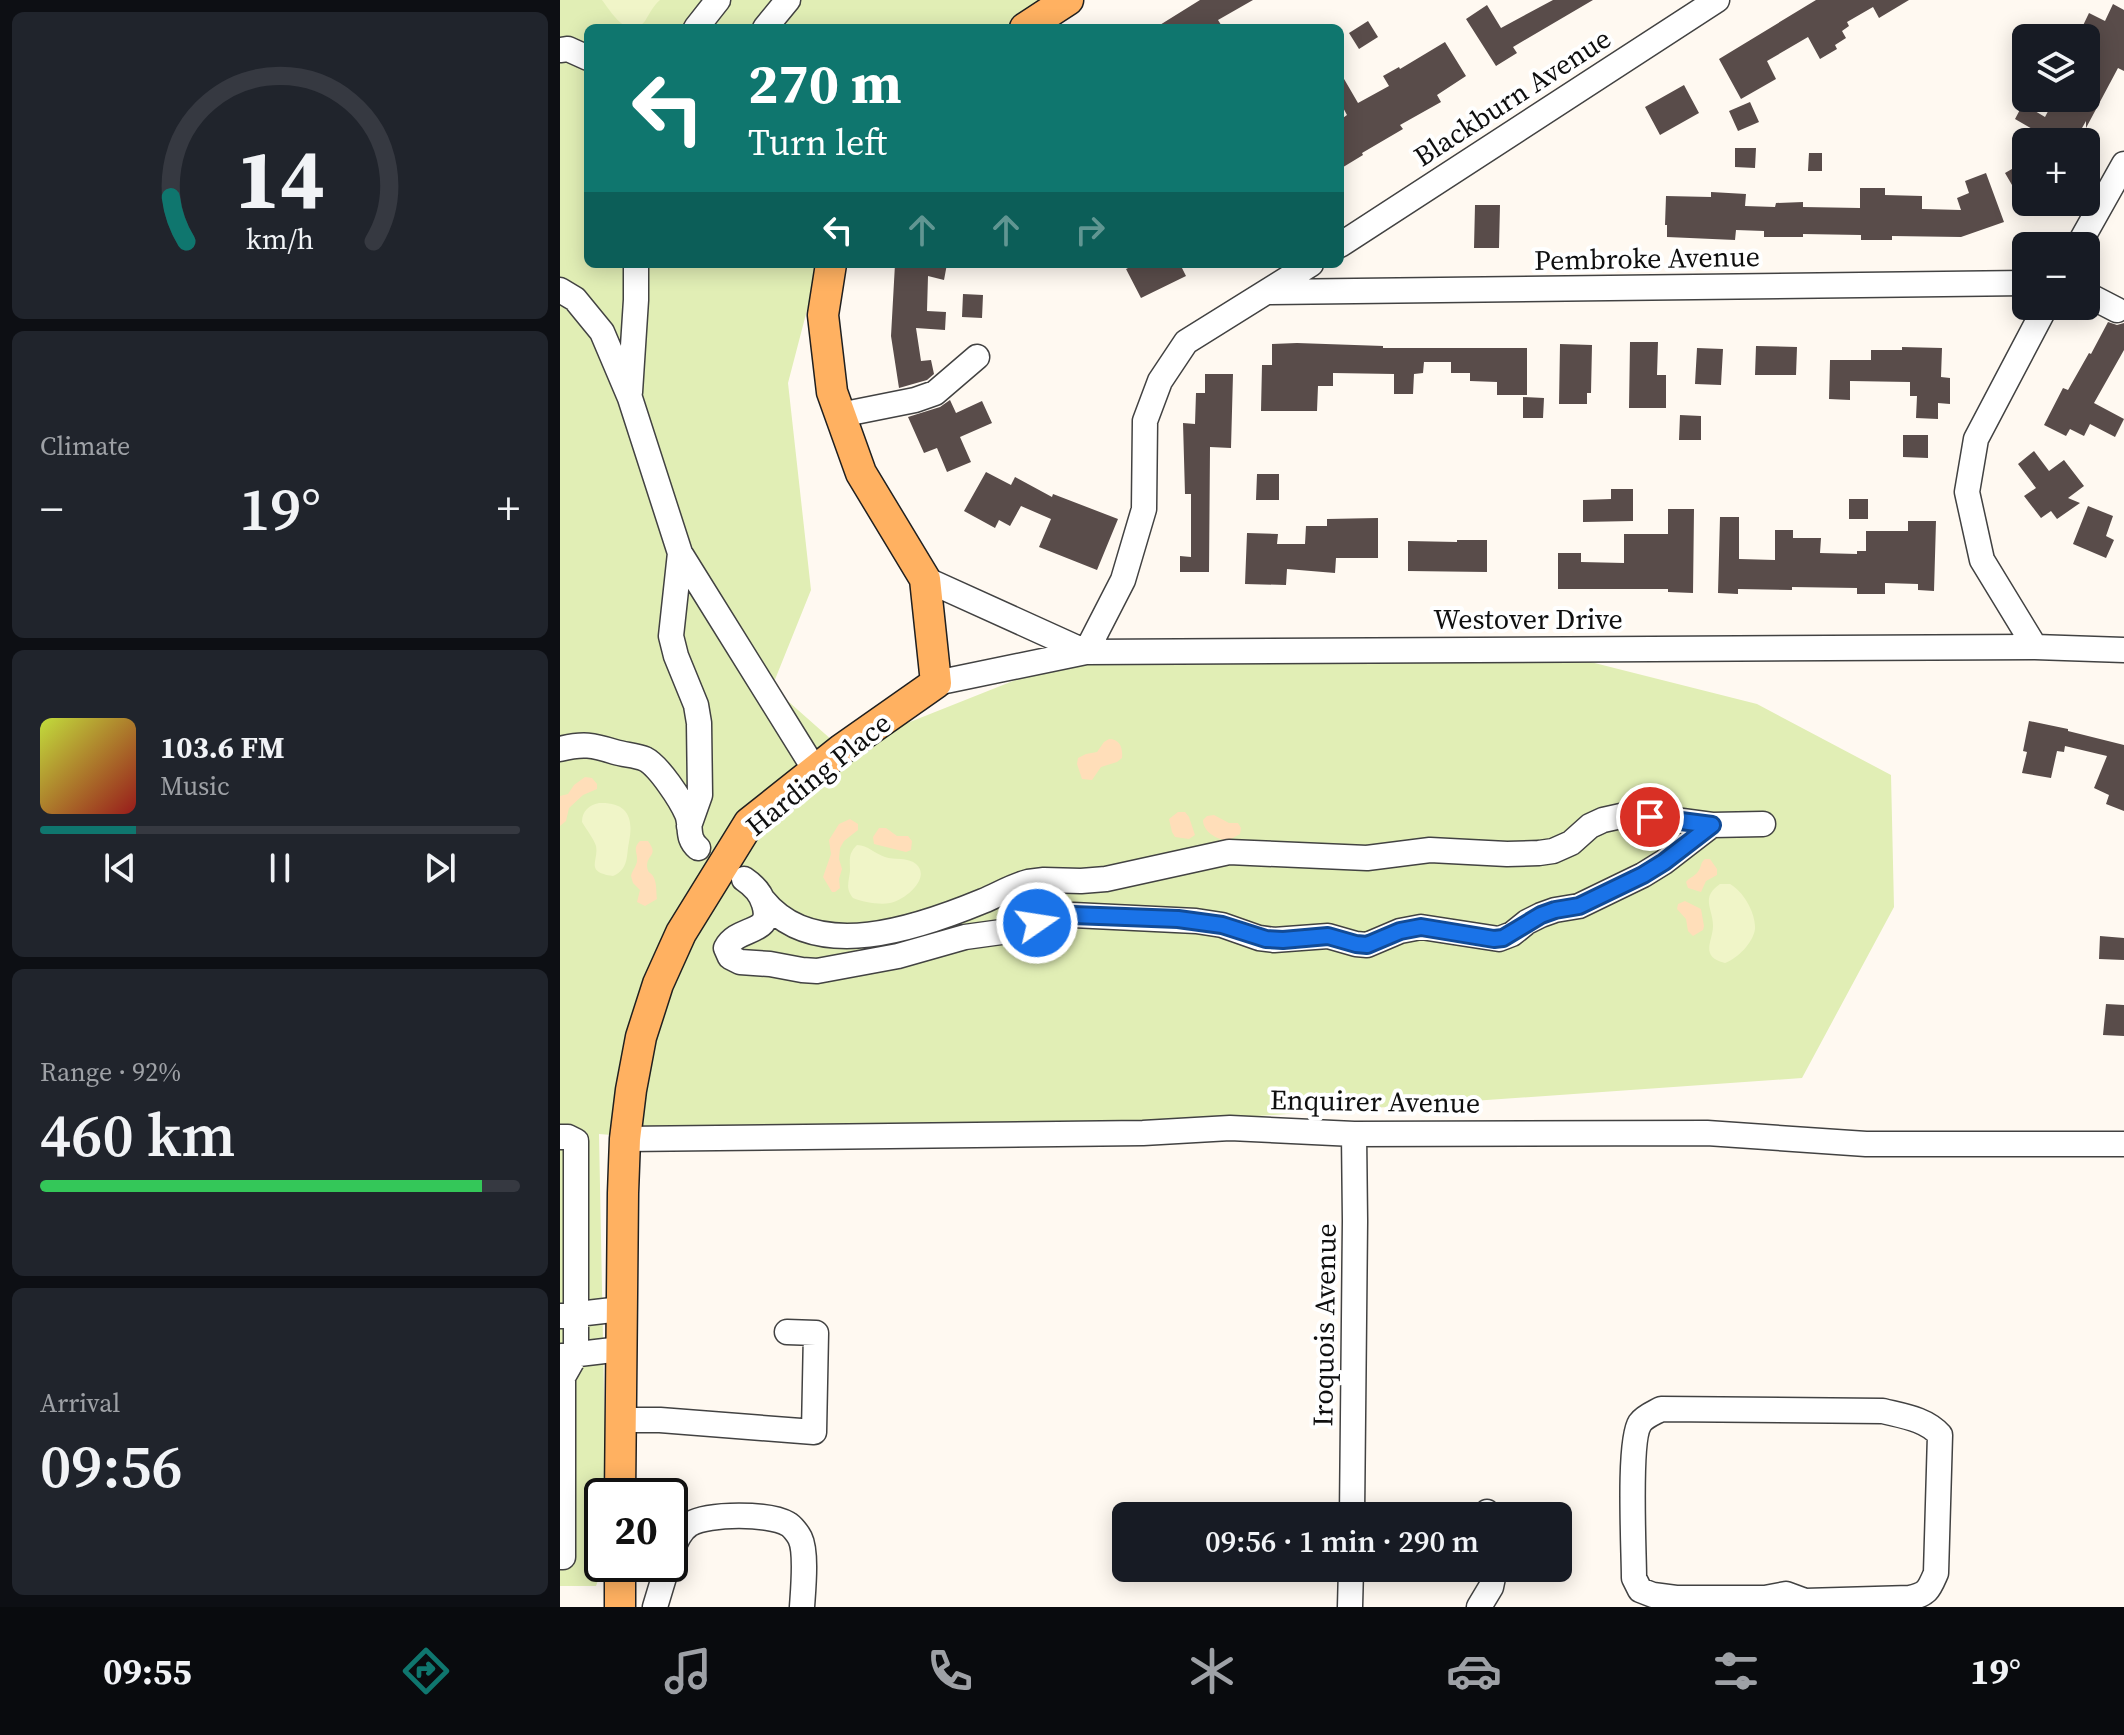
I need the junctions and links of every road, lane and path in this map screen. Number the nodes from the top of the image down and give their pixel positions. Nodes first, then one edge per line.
1 (718, 0) edge
2 (788, 0) edge
3 (1068, 0) edge
4 (1717, 0) edge
5 (699, 24) edge
6 (768, 24) edge
7 (1031, 24) edge
8 (560, 50) edge
9 (584, 56) edge
10 (2124, 164) edge
11 (2086, 232) edge
12 (1344, 242) edge
13 (636, 268) edge
14 (830, 268) edge
15 (1305, 268) edge
16 (2012, 283) edge
17 (560, 290) edge
18 (1268, 292) junction
19 (2100, 301) edge
20 (2117, 310) dead end
21 (2039, 320) edge
22 (977, 357) dead end
23 (630, 398) junction
24 (840, 415) junction
25 (680, 553) junction
26 (925, 579) junction
27 (2035, 647) junction
28 (2124, 650) edge
29 (1086, 652) junction
30 (936, 683) junction
31 (560, 749) edge
32 (815, 770) junction
33 (1763, 824) dead end
34 (1712, 825) junction
35 (744, 879) dead end
36 (763, 900) junction
37 (1354, 1134) junction
38 (560, 1137) edge
39 (625, 1139) junction
40 (2124, 1144) edge
41 (621, 1309) junction
42 (568, 1315) edge
43 (787, 1332) dead end
44 (621, 1349) junction
45 (568, 1355) edge
46 (562, 1416) edge
47 (621, 1420) junction
48 (620, 1478) edge
49 (1352, 1502) edge
50 (688, 1526) edge
51 (560, 1557) edge
52 (620, 1582) edge
53 (663, 1582) edge
54 (1351, 1582) edge
55 (1492, 1582) edge
56 (1763, 1603) edge
57 (1805, 1604) edge
58 (620, 1607) edge
59 (655, 1607) edge
60 (802, 1607) edge
61 (1350, 1607) edge
62 (1479, 1607) edge

1 - 5 street
2 - 6 street
3 - 7 main road
4 - 12 street, Blackburn Avenue
8 - 9 street
10 - 11 street
13 - 23 street
14 - 24 main road
15 - 18 street
16 - 18 street, Pembroke Avenue
17 - 23 street
18 - 29 street
19 - 20 street
21 - 27 street
22 - 24 street
23 - 25 street
24 - 26 main road
25 - 31 street
25 - 32 street
26 - 29 street
26 - 30 main road
27 - 28 street, Westover Drive
27 - 29 street, Westover Drive
29 - 30 street, Westover Drive
30 - 32 main road, Harding Place
32 - 39 main road, Harding Place
33 - 34 street
34 - 36 street
34 - 36 street
35 - 36 street
37 - 39 street, Enquirer Avenue
37 - 40 street, Enquirer Avenue
37 - 49 street, Iroquois Avenue
38 - 42 street
39 - 41 main road, Harding Place
41 - 42 street
41 - 44 main road, Harding Place
42 - 45 street
43 - 47 street
44 - 45 street
44 - 47 main road, Harding Place
45 - 46 street
46 - 51 street
47 - 48 main road, Harding Place
50 - 60 street
52 - 58 main road
53 - 59 street
54 - 61 street
55 - 62 street
56 - 57 street
56 - 57 street

